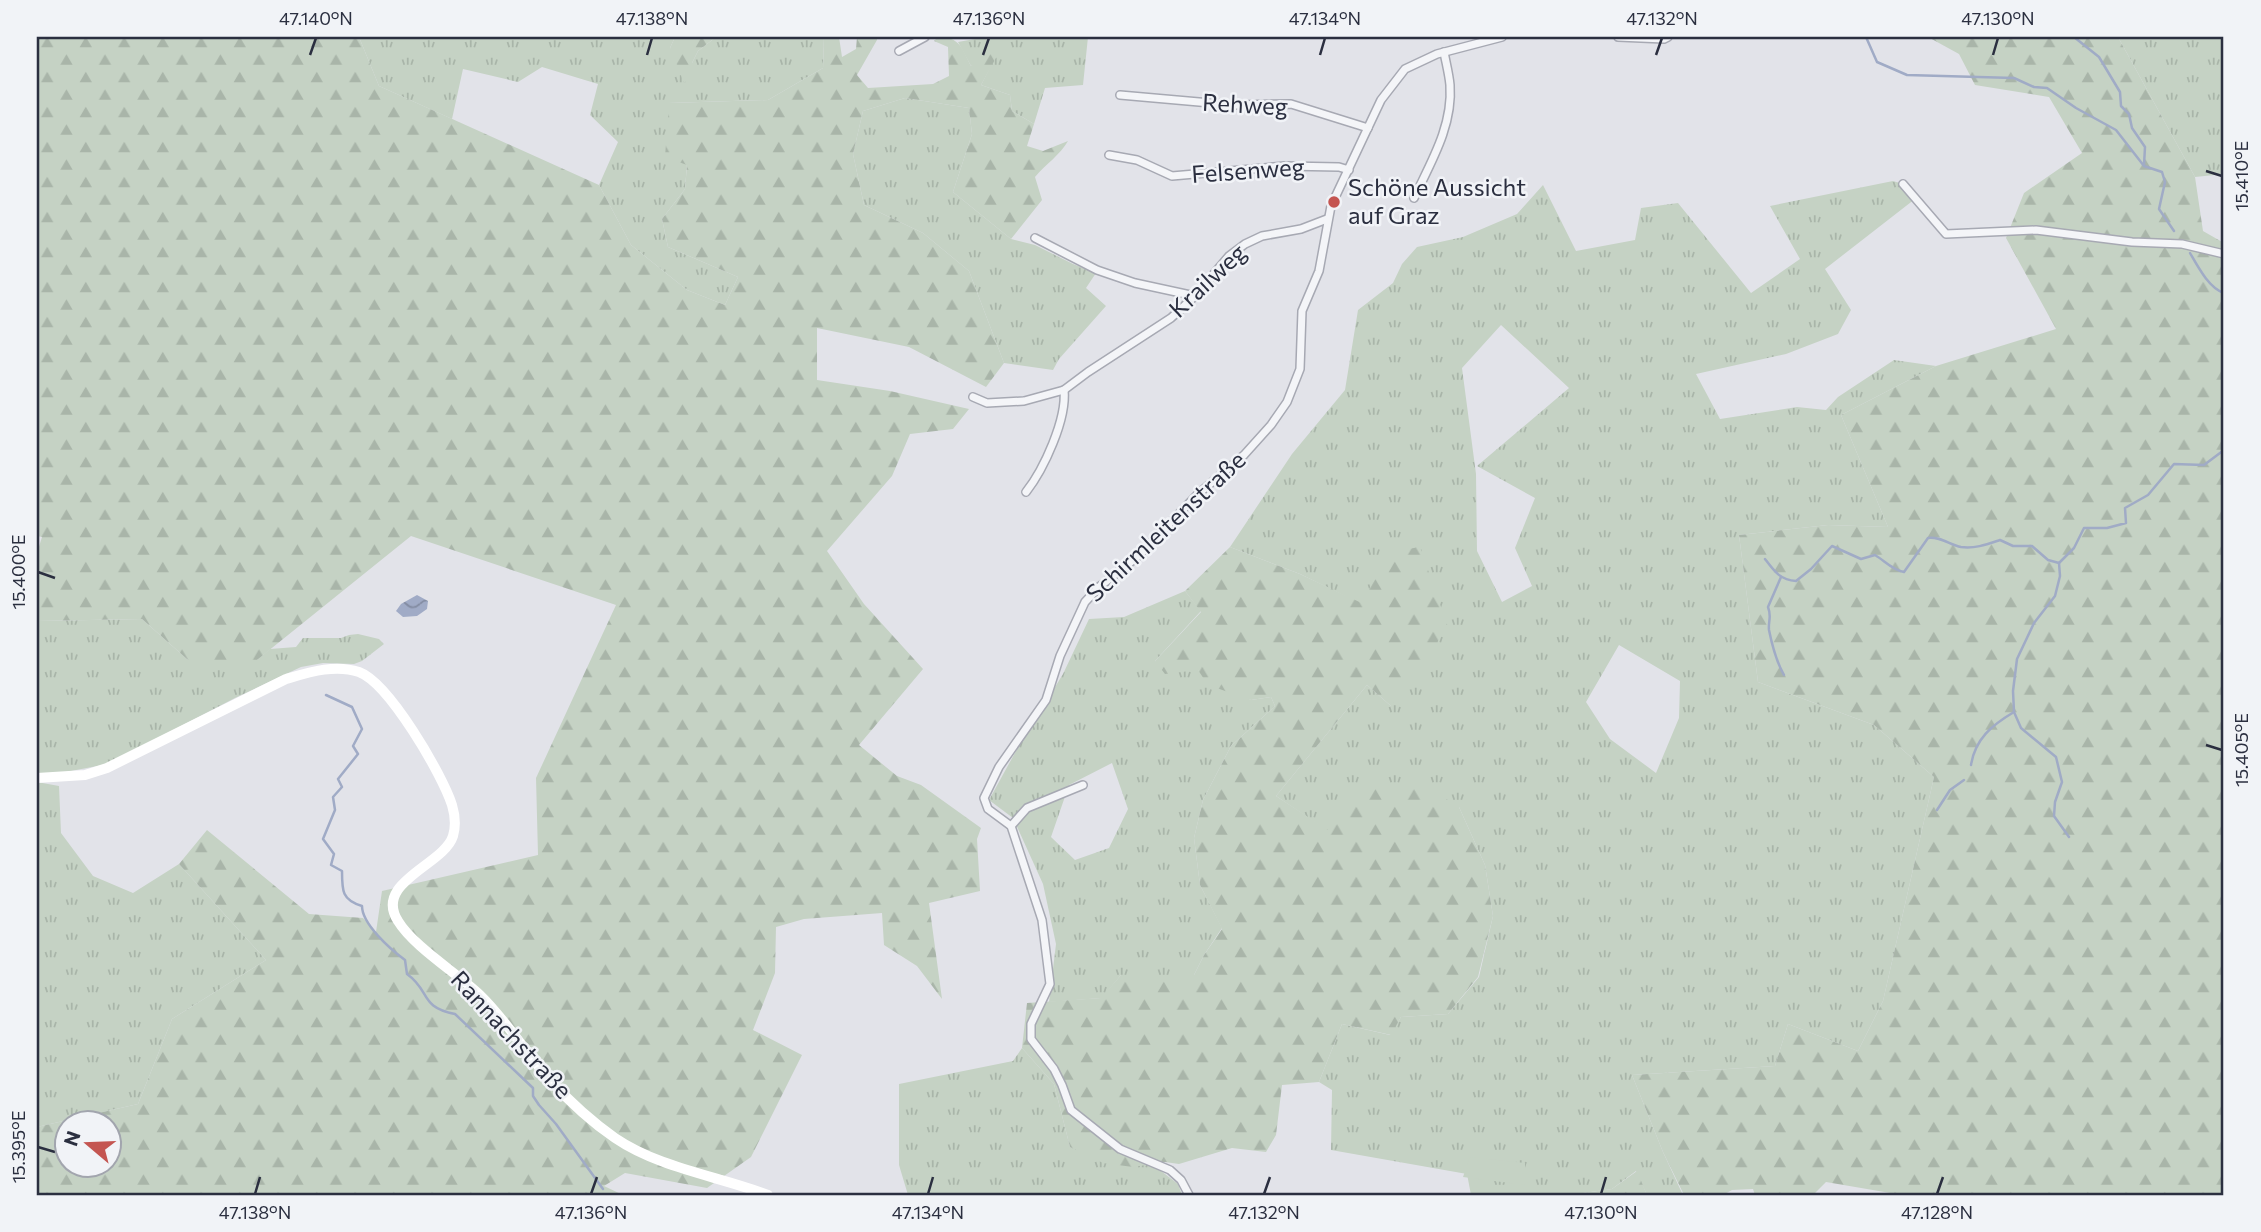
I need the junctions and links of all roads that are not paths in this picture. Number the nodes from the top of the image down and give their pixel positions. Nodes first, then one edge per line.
1 (925, 37) edge
2 (1502, 37) edge
3 (1618, 37) edge
4 (1668, 37) edge
5 (899, 51) dead end
6 (1444, 52) junction
7 (1120, 95) dead end
8 (1368, 128) junction
9 (1109, 155) dead end
10 (1349, 170) junction
11 (1903, 184) dead end
12 (1414, 198) dead end
13 (1327, 219) junction
14 (1035, 238) dead end
15 (2224, 254) edge
16 (1195, 296) junction
17 (1064, 390) junction
18 (972, 397) dead end
19 (1026, 492) dead end
20 (37, 778) edge
21 (1083, 785) dead end
22 (1011, 826) junction
23 (768, 1195) edge
24 (1189, 1195) edge

1 - 5 street
2 - 6 street, Schirmleitenstraße
3 - 4 street
6 - 8 street, Schirmleitenstraße
6 - 12 street
7 - 8 street, Rehweg
8 - 10 street, Schirmleitenstraße
9 - 10 street, Felsenweg
10 - 13 street, Schirmleitenstraße
11 - 15 street
13 - 16 street, Krailweg
13 - 22 street, Schirmleitenstraße
14 - 16 street
16 - 17 street, Krailweg
17 - 18 street, Krailweg
17 - 19 street
20 - 23 street, Rannachstraße
21 - 22 street
22 - 24 street, Schirmleitenstraße

